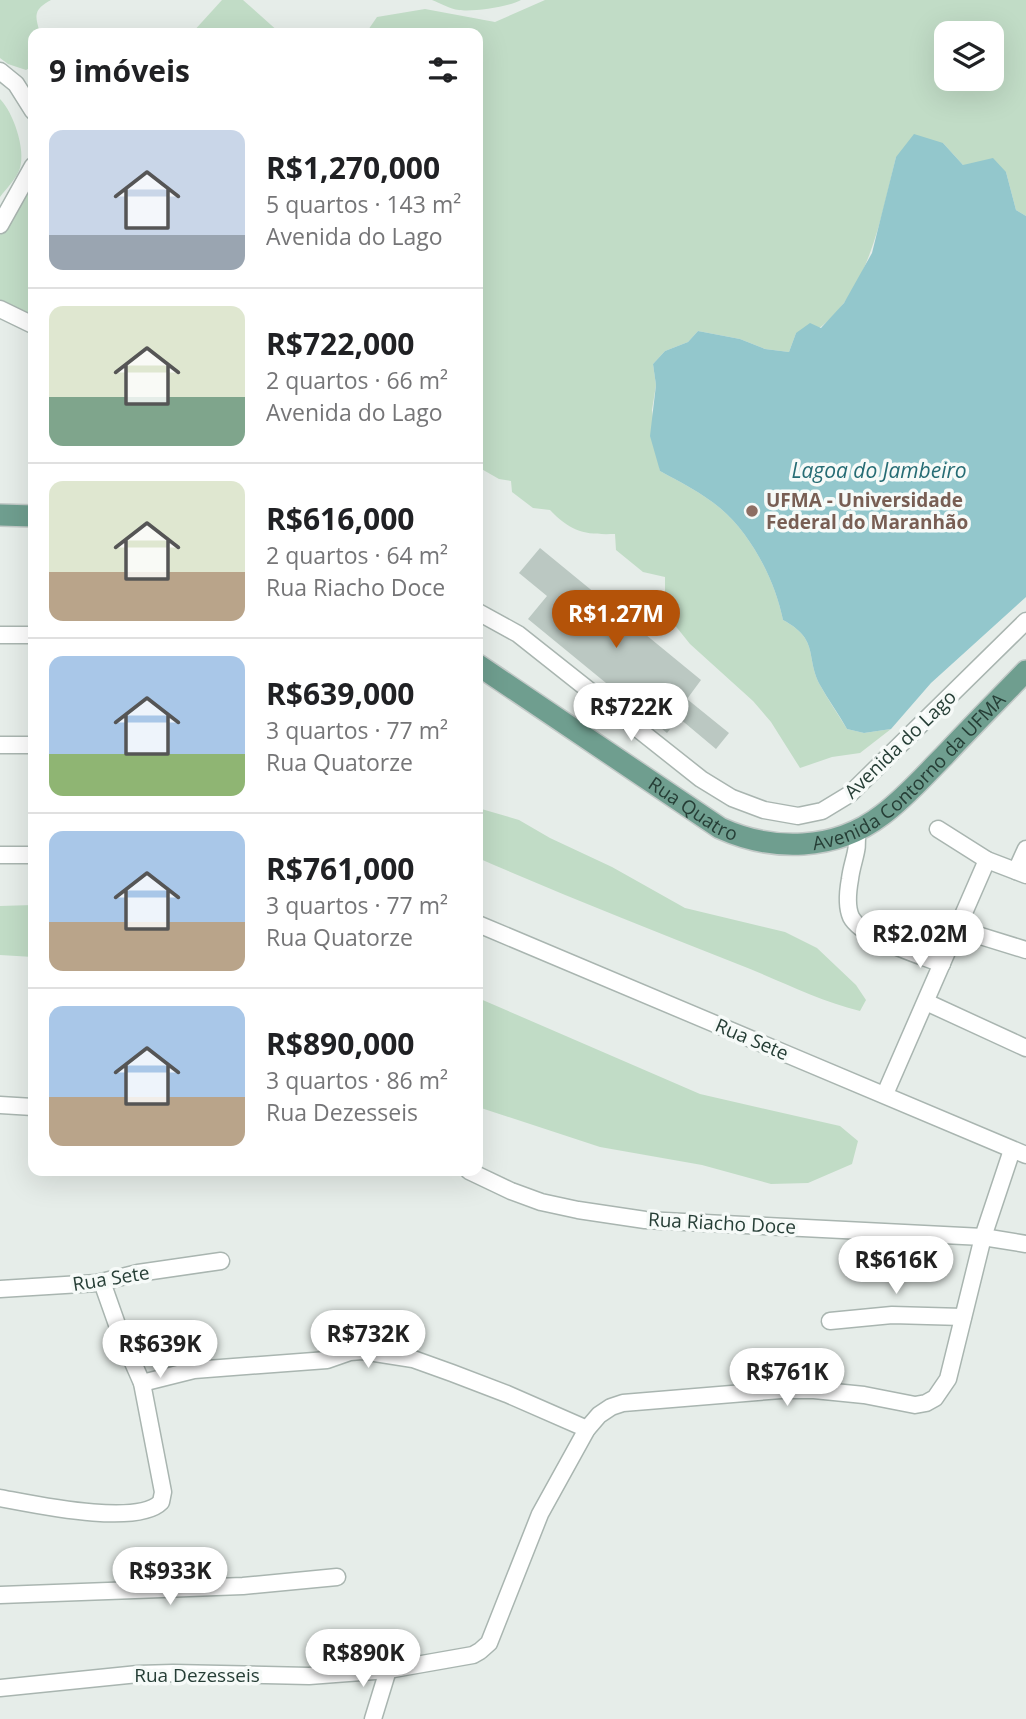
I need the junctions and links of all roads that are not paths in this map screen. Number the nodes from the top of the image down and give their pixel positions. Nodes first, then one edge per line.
1 (0, 71) edge
2 (28, 103) edge
3 (28, 175) edge
4 (0, 225) edge
5 (0, 309) edge
6 (28, 323) edge
7 (0, 515) edge
8 (28, 516) edge
9 (483, 615) edge
10 (1026, 621) edge
11 (0, 635) edge
12 (28, 635) edge
13 (483, 667) edge
14 (1026, 671) edge
15 (0, 745) edge
16 (28, 745) edge
17 (938, 829) dead end
18 (856, 831) junction
19 (777, 845) joint
20 (1026, 849) edge
21 (0, 855) edge
22 (28, 855) edge
23 (987, 860) junction
24 (1021, 873) edge
25 (483, 926) edge
26 (958, 929) junction
27 (1026, 950) edge
28 (942, 964) junction
29 (926, 1002) junction
30 (1026, 1048) edge
31 (885, 1094) junction
32 (0, 1105) edge
33 (28, 1107) edge
34 (1019, 1152) edge
35 (480, 1176) edge
36 (983, 1237) junction
37 (1026, 1244) edge
38 (221, 1261) dead end
39 (102, 1282) junction
40 (0, 1289) edge
41 (963, 1317) junction
42 (830, 1321) dead end
43 (142, 1383) junction
44 (587, 1429) junction
45 (0, 1498) edge
46 (337, 1577) dead end
47 (0, 1595) edge
48 (388, 1670) junction
49 (0, 1688) edge
50 (373, 1719) edge

1 - 2 street
3 - 4 street
5 - 6 street
7 - 8 main road
9 - 10 street, Avenida do Lago
11 - 12 street
13 - 19 main road, Rua Quatro
14 - 18 main road, Avenida Contorno da UFMA
15 - 16 street
17 - 23 street
18 - 19 main road, Avenida Contorno da UFMA
18 - 28 street
20 - 24 street
21 - 22 street
23 - 24 street
23 - 26 street
25 - 31 street, Rua Sete
26 - 27 street
26 - 28 street
28 - 29 street
29 - 30 street
29 - 31 street
31 - 34 street, Rua Sete
32 - 33 street
34 - 36 street
35 - 36 street, Rua Riacho Doce
36 - 37 street, Rua Riacho Doce
36 - 41 street
38 - 39 street, Rua Sete
39 - 40 street, Rua Sete
39 - 43 street
41 - 42 street
41 - 44 street
43 - 44 street
43 - 45 street
44 - 48 street, Rua Dezesseis
46 - 47 street
48 - 49 street, Rua Dezesseis
48 - 50 street

